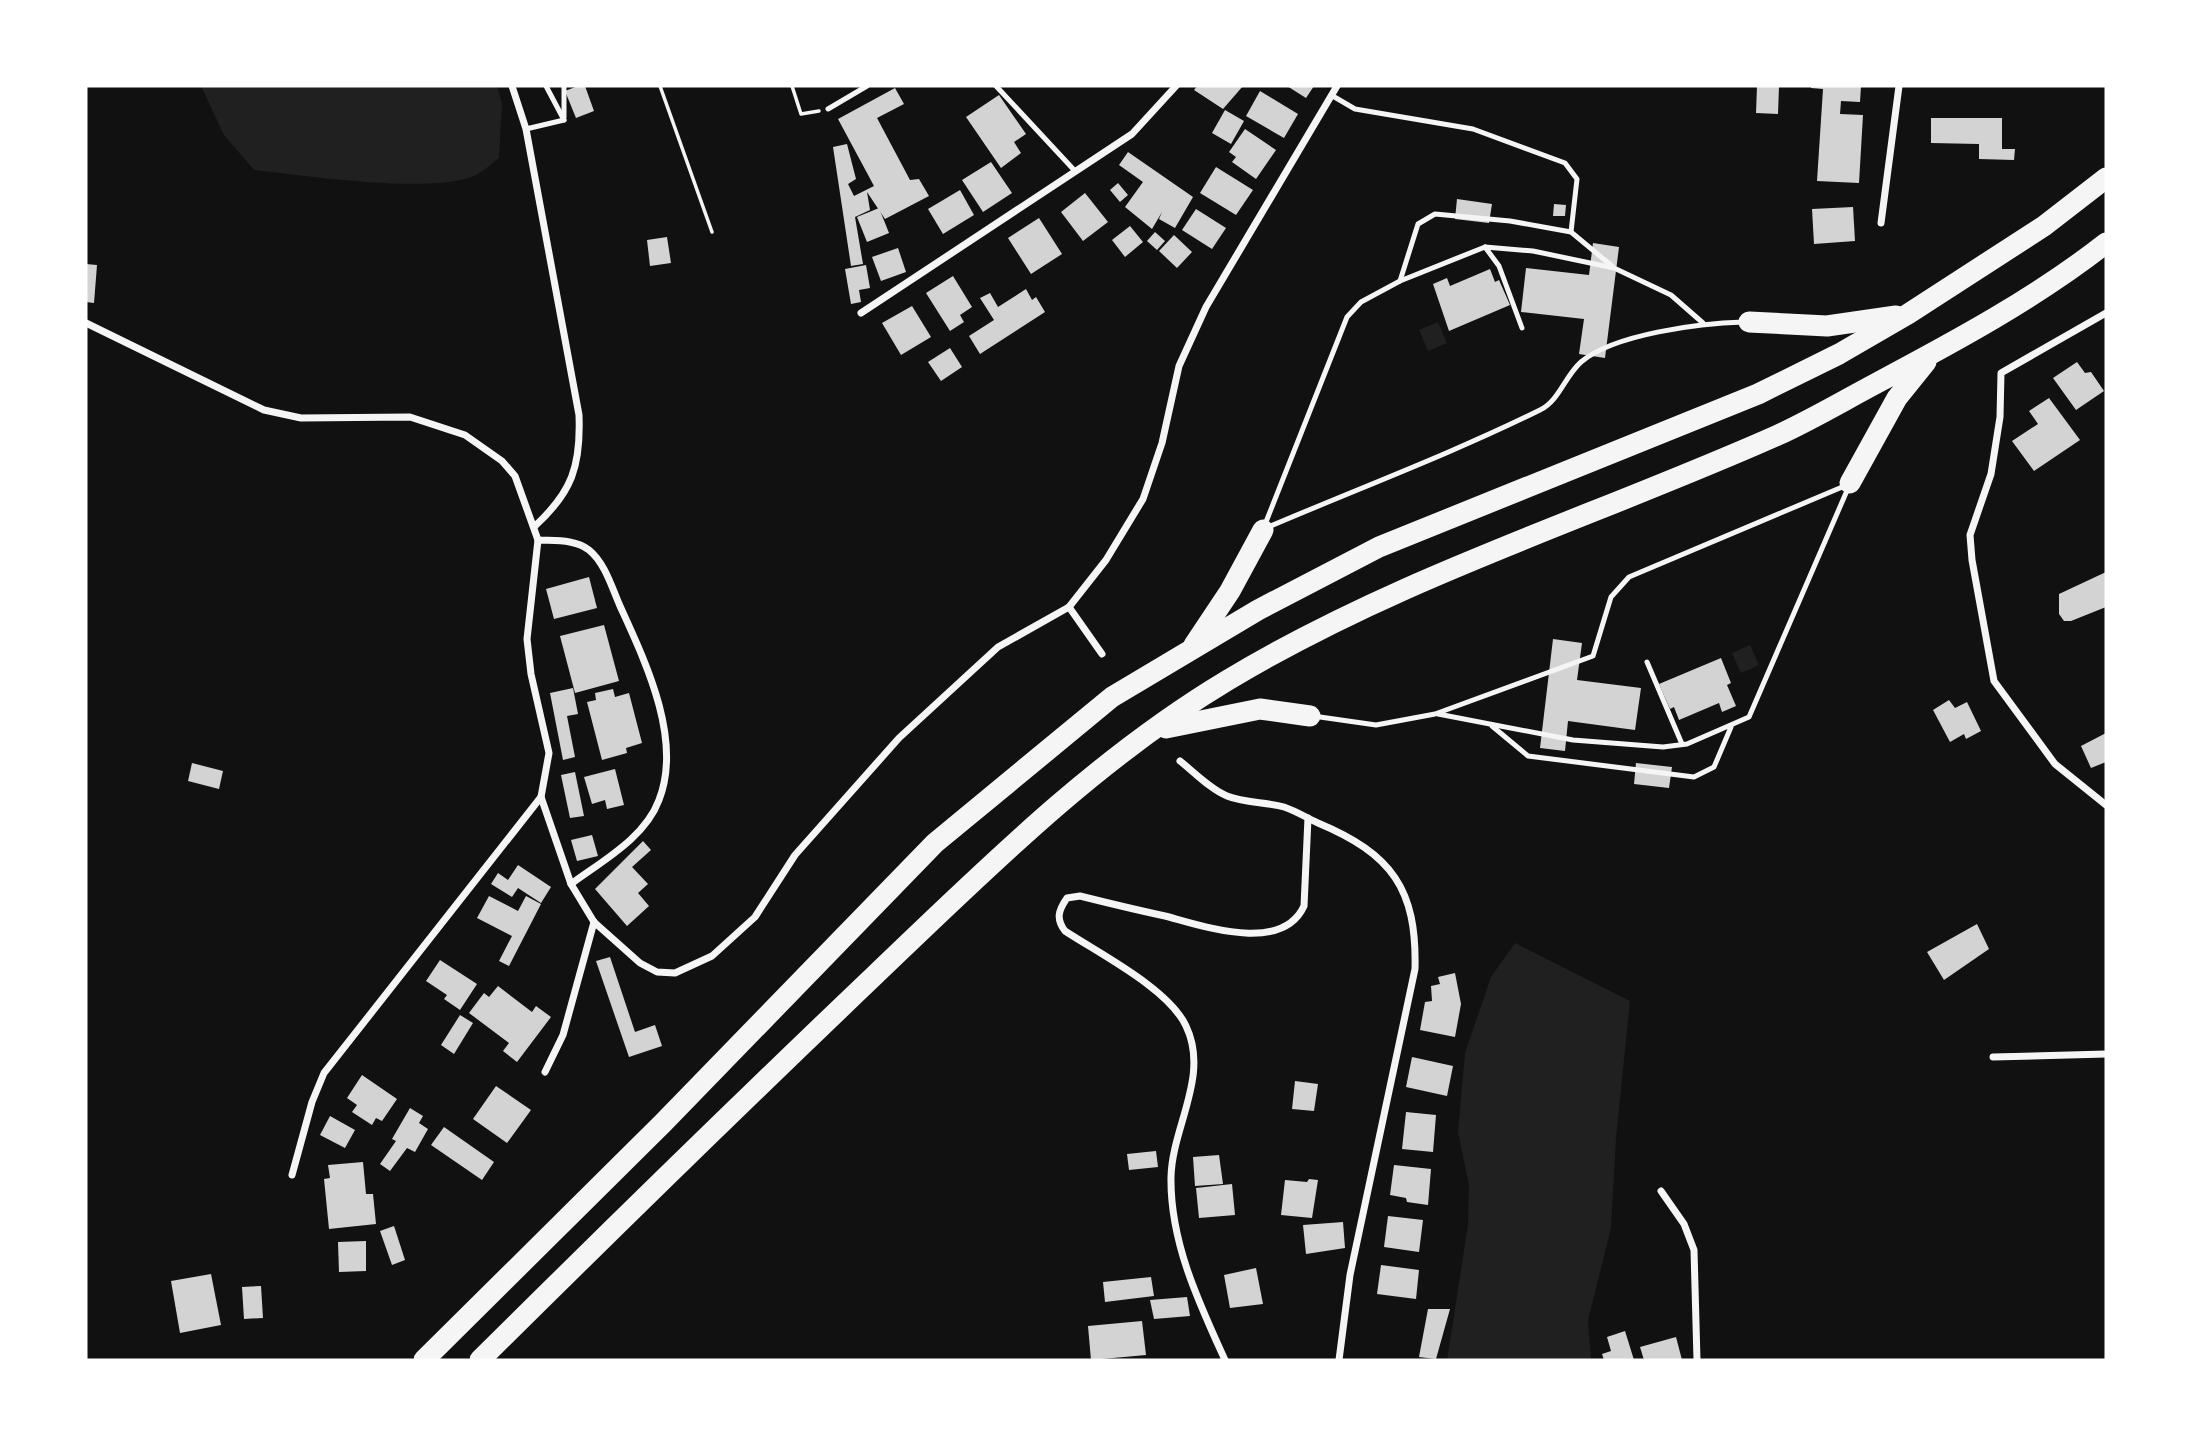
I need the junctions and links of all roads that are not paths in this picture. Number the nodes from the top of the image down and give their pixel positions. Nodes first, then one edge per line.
1 (512, 86) edge
2 (546, 86) edge
3 (564, 86) edge
4 (867, 86) edge
5 (996, 86) edge
6 (1176, 86) edge
7 (1337, 86) edge
8 (1899, 86) edge
9 (1331, 95) junction
10 (828, 109) road end
11 (564, 120) junction
12 (526, 129) junction
13 (1075, 171) junction
14 (2106, 178) edge
15 (1881, 223) dead end
16 (1572, 232) junction
17 (2106, 243) edge
18 (1485, 247) junction
19 (1614, 268) junction
20 (1399, 281) junction
21 (861, 313) dead end
22 (2106, 313) edge
23 (1908, 314) junction
24 (1749, 322) joint
25 (86, 323) edge
26 (1703, 323) junction
27 (1522, 328) dead end
28 (1931, 355) junction
29 (1850, 484) junction
30 (535, 527) junction
31 (1263, 530) junction
32 (538, 540) junction
33 (1069, 607) junction
34 (1193, 648) junction
35 (1102, 654) dead end
36 (1647, 662) dead end
37 (1435, 714) junction
38 (1310, 716) joint
39 (1490, 724) junction
40 (1731, 727) junction
41 (1150, 732) junction
42 (1682, 744) junction
43 (1180, 761) dead end
44 (541, 797) junction
45 (2106, 805) edge
46 (1308, 818) junction
47 (571, 884) junction
48 (594, 922) junction
49 (2106, 1054) edge
50 (1993, 1057) dead end
51 (545, 1072) dead end
52 (292, 1175) dead end
53 (1661, 1191) dead end
54 (424, 1360) edge
55 (480, 1360) edge
56 (1225, 1360) edge
57 (1339, 1360) edge
58 (1697, 1360) edge

1 - 12 street
2 - 11 lane
3 - 11 lane
4 - 10 lane
5 - 13 lane
6 - 13 street
7 - 9 street
8 - 15 street
9 - 16 lane
9 - 33 street
11 - 12 lane
12 - 30 street
13 - 21 street
14 - 23 highway
16 - 19 lane
16 - 20 lane
17 - 28 highway
18 - 19 lane
18 - 20 lane
18 - 27 lane
19 - 26 lane
20 - 31 lane
22 - 45 street
23 - 24 highway
23 - 34 highway
24 - 26 lane
25 - 30 street
26 - 31 lane
28 - 29 highway
28 - 41 highway
29 - 37 lane
29 - 40 lane
30 - 32 street
31 - 34 highway
32 - 44 street
32 - 47 street
33 - 35 street
33 - 48 street
34 - 54 highway
36 - 42 lane
37 - 38 lane
37 - 39 lane
38 - 41 highway
39 - 40 lane
39 - 42 lane
40 - 42 lane
41 - 55 highway
43 - 46 street
44 - 47 street
44 - 52 street
46 - 56 street
46 - 57 street
47 - 48 street
48 - 51 street
49 - 50 street
53 - 58 street

